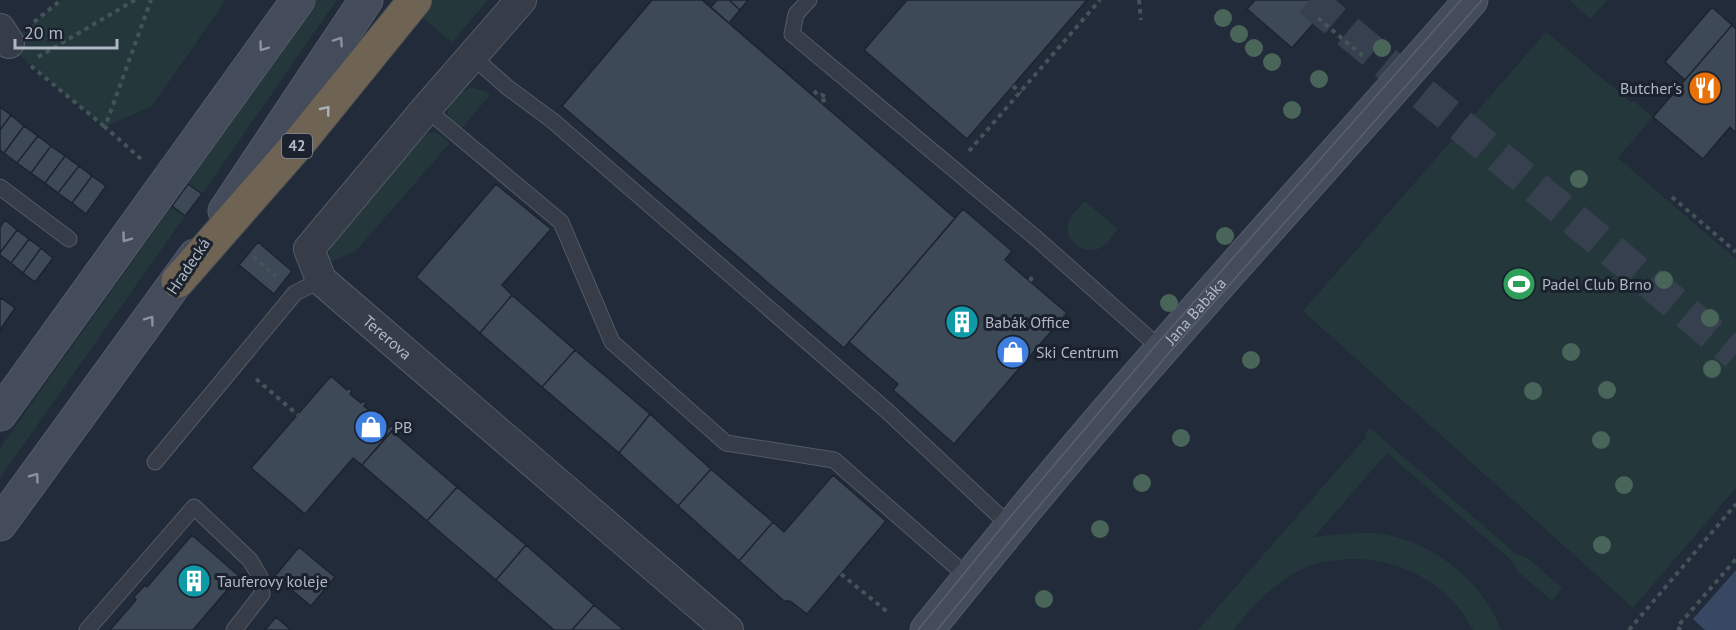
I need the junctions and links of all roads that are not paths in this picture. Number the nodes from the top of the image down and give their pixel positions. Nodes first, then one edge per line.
1 (298, 0) edge
2 (366, 0) edge
3 (415, 0) edge
4 (521, 0) edge
5 (809, 0) edge
6 (1472, 0) edge
7 (472, 56) junction
8 (426, 109) junction
9 (0, 187) edge
10 (69, 239) dead end
11 (321, 279) junction
12 (178, 281) junction
13 (1161, 349) junction
14 (0, 414) edge
15 (155, 462) dead end
16 (0, 524) edge
17 (1011, 527) junction
18 (969, 578) junction
19 (87, 630) edge
20 (234, 630) edge
21 (728, 630) edge
22 (927, 630) edge

1 -> 14 main road
12 -> 2 main road, Hradecká
12 -> 3 highway, 42
4 - 7 street, Tererova
5 - 13 lane
6 - 13 main road, Jana Babáka
7 - 8 street, Tererova
7 - 17 lane
8 - 11 street, Tererova
8 - 18 lane
9 - 10 lane
11 - 15 lane
11 - 21 street, Tererova
16 -> 12 main road, Hradecká
13 - 17 main road, Jana Babáka
17 - 18 main road, Jana Babáka
18 - 22 main road, Jana Babáka
19 - 20 lane

